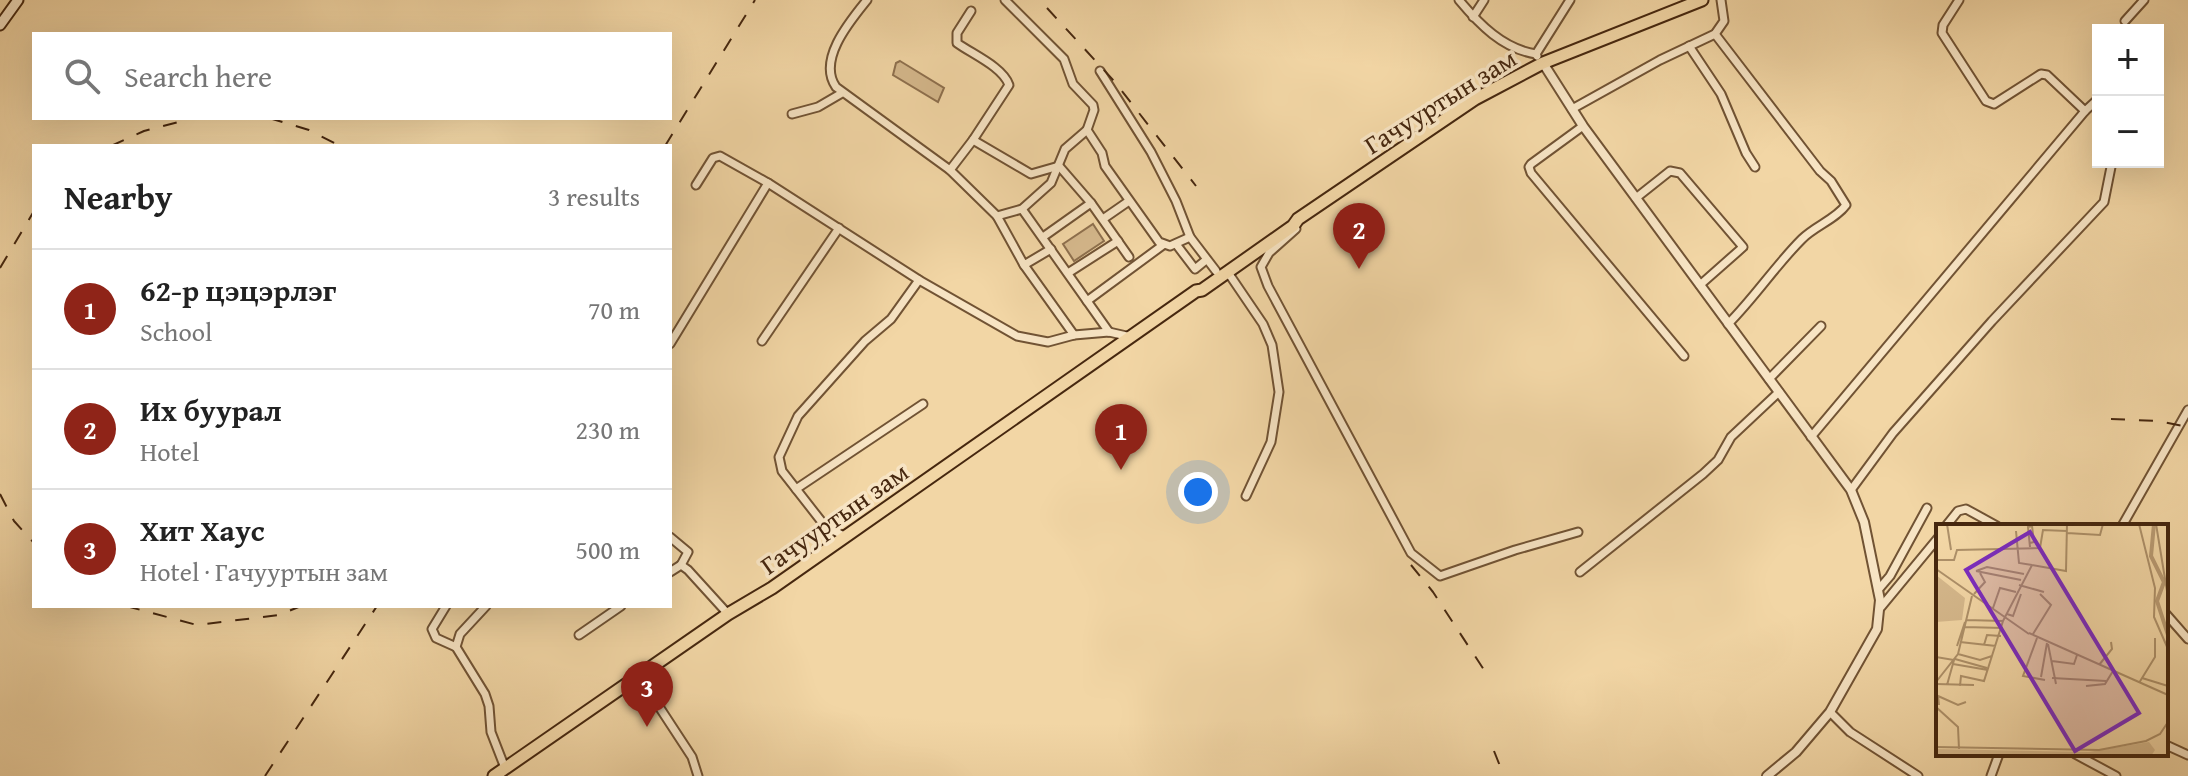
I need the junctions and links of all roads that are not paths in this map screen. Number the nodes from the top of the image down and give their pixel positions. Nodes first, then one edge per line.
1 (18, 0) edge
2 (867, 0) edge
3 (1005, 0) edge
4 (1459, 0) edge
5 (1484, 0) edge
6 (1570, 0) edge
7 (1702, 0) edge
8 (1721, 0) edge
9 (1959, 0) edge
10 (2144, 0) edge
11 (971, 11) dead end
12 (1473, 17) junction
13 (2125, 21) dead end
14 (0, 25) edge
15 (1715, 34) junction
16 (1689, 46) junction
17 (1539, 58) junction
18 (1100, 71) dead end
19 (842, 93) junction
20 (2092, 105) edge
21 (1572, 109) junction
22 (2085, 111) junction
23 (792, 114) dead end
24 (1583, 126) junction
25 (1087, 130) junction
26 (973, 140) junction
27 (1059, 166) junction
28 (1755, 167) dead end
29 (2111, 168) edge
30 (950, 170) junction
31 (768, 183) junction
32 (696, 185) dead end
33 (1636, 198) junction
34 (1129, 201) junction
35 (1091, 203) junction
36 (1022, 209) junction
37 (997, 216) junction
38 (1103, 219) junction
39 (1299, 221) junction
40 (839, 228) junction
41 (1043, 237) junction
42 (1190, 237) junction
43 (1118, 241) junction
44 (1176, 244) junction
45 (1163, 245) junction
46 (1051, 249) junction
47 (1129, 257) dead end
48 (1206, 260) junction
49 (1024, 265) junction
50 (1222, 271) junction
51 (1068, 273) junction
52 (919, 280) junction
53 (1700, 285) junction
54 (1087, 301) junction
55 (1728, 324) junction
56 (1821, 326) dead end
57 (1109, 332) junction
58 (1074, 335) junction
59 (1131, 337) junction
60 (672, 341) edge
61 (762, 341) dead end
62 (1684, 356) dead end
63 (1769, 379) junction
64 (1779, 392) junction
65 (923, 404) dead end
66 (2188, 410) edge
67 (1811, 437) junction
68 (796, 489) junction
69 (1851, 490) junction
70 (1246, 496) dead end
71 (1927, 508) dead end
72 (1948, 524) edge
73 (1993, 524) edge
74 (2123, 524) edge
75 (1578, 532) dead end
76 (844, 536) junction
77 (672, 539) edge
78 (1936, 540) edge
79 (681, 565) junction
80 (672, 571) edge
81 (1580, 572) dead end
82 (1878, 590) junction
83 (1881, 607) junction
84 (445, 608) edge
85 (484, 608) edge
86 (618, 608) edge
87 (728, 614) junction
88 (2168, 616) edge
89 (2188, 623) edge
90 (579, 635) dead end
91 (2185, 636) edge
92 (456, 647) junction
93 (639, 676) junction
94 (1830, 712) junction
95 (2168, 746) edge
96 (2188, 755) edge
97 (1998, 756) edge
98 (2079, 756) edge
99 (505, 768) junction
100 (494, 776) edge
101 (698, 776) edge
102 (1767, 776) edge
103 (1918, 776) edge
104 (1991, 776) edge
105 (2116, 776) edge

1 - 14 main road
2 - 19 street
3 - 25 street
4 - 12 street
5 - 12 street
6 - 17 street
7 - 17 highway, Гачууртын зам
8 - 15 street
9 - 22 street
10 - 13 street
11 - 26 street
12 - 17 street
15 - 16 street
15 - 55 street
16 - 21 street
16 - 28 street
17 - 21 street
17 - 39 highway, Гачууртын зам
18 - 42 street
19 - 23 street
19 - 30 street
20 - 22 street
21 - 24 street
22 - 67 street
24 - 33 street
24 - 62 street
25 - 27 street
25 - 34 street
26 - 27 street
26 - 30 street
27 - 35 street
27 - 36 street
29 - 69 street
30 - 37 street
31 - 32 street
31 - 40 street
31 - 60 street
33 - 53 street
33 - 53 street
34 - 38 street
34 - 45 street
35 - 38 street
35 - 41 street
36 - 37 street
36 - 41 street
37 - 49 street
38 - 43 street
39 - 50 highway, Гачууртын зам
39 - 75 street
40 - 52 street
40 - 61 street
41 - 46 street
42 - 44 street
42 - 48 street
43 - 47 street
43 - 51 street
44 - 45 street
44 - 48 street
45 - 54 street
46 - 49 street
46 - 51 street
48 - 50 street
49 - 58 street
50 - 59 highway, Гачууртын зам
50 - 70 street
51 - 54 street
52 - 58 street
52 - 68 street
53 - 55 street
54 - 57 street
55 - 63 street
56 - 63 street
57 - 58 street
57 - 59 street
59 - 76 highway, Гачууртын зам
63 - 64 street
64 - 67 street
64 - 81 street
65 - 68 street
66 - 74 street
67 - 69 street
68 - 76 street
69 - 82 street
71 - 82 street
72 - 73 street
76 - 87 highway, Гачууртын зам
77 - 79 street
78 - 83 street
79 - 80 street
79 - 87 street
82 - 83 street
83 - 94 street
84 - 92 street
85 - 92 street
86 - 90 street
87 - 93 highway, Гачууртын зам
88 - 91 street
89 - 91 street
92 - 99 street
93 - 99 highway, Гачууртын зам
93 - 101 street
94 - 102 street
94 - 103 street
95 - 96 street
97 - 104 street
98 - 105 street
99 - 100 highway, Гачууртын зам

